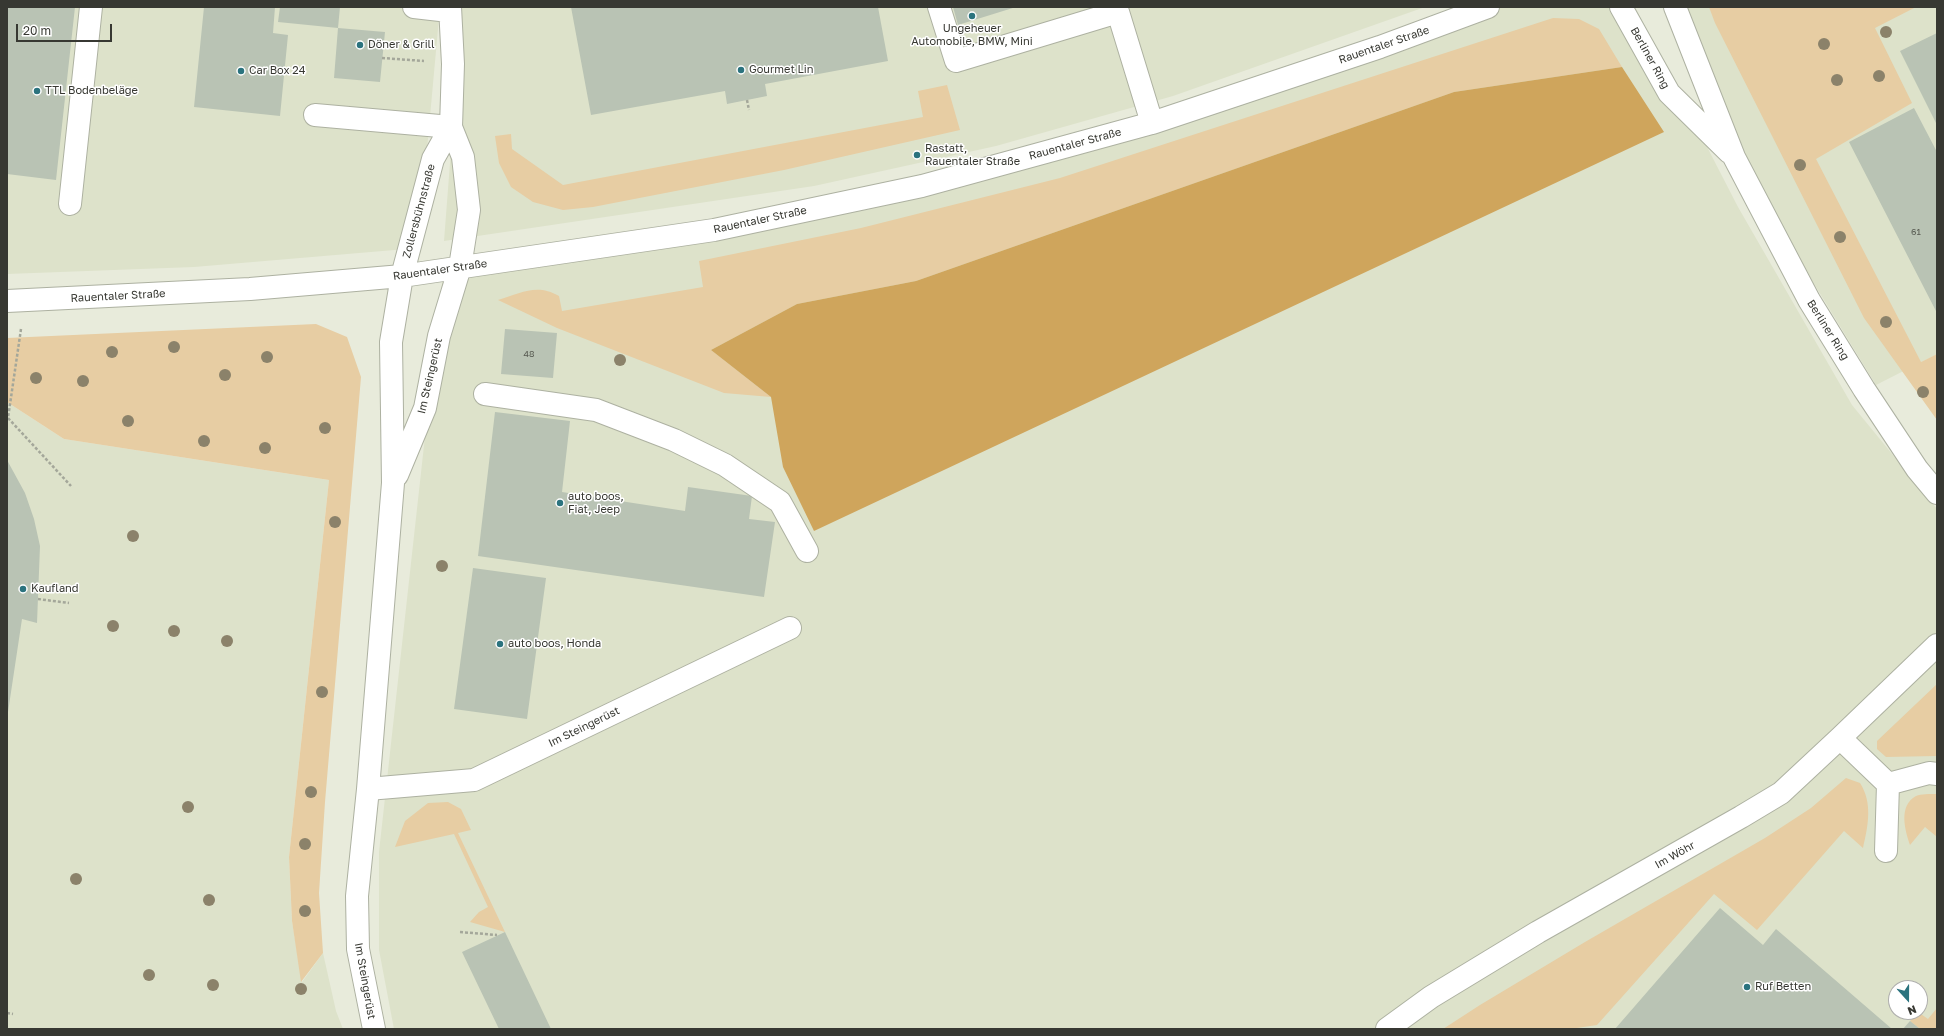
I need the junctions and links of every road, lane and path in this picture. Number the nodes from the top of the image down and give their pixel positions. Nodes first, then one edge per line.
1 (91, 7) edge
2 (414, 7) edge
3 (939, 7) edge
4 (1488, 7) edge
5 (1621, 7) edge
6 (1675, 7) edge
7 (450, 9) edge
8 (382, 58) dead end
9 (453, 64) junction
10 (747, 100) dead end
11 (749, 110) dead end
12 (316, 115) dead end
13 (1152, 123) junction
14 (451, 127) junction
15 (1734, 157) junction
16 (70, 204) dead end
17 (460, 267) junction
18 (402, 276) junction
19 (16, 301) edge
20 (485, 394) dead end
21 (7, 418) edge
22 (393, 483) junction
23 (71, 486) dead end
24 (1937, 493) edge
25 (807, 551) dead end
26 (38, 598) dead end
27 (69, 604) dead end
28 (790, 628) dead end
29 (1937, 645) edge
30 (1840, 738) junction
31 (1937, 774) edge
32 (1888, 784) junction
33 (368, 789) junction
34 (1886, 851) dead end
35 (460, 932) dead end
36 (497, 936) dead end
37 (7, 1012) edge
38 (13, 1014) dead end
39 (374, 1029) edge
40 (1387, 1029) edge

1 - 16 street
2 - 7 street
3 - 13 street
4 - 13 street, Rauentaler Straße
5 - 15 street, Berliner Ring
6 - 15 street, Berliner Ring
7 - 9 street, Zollersbühnstraße
8 - 9 path
9 - 14 street, Zollersbühnstraße
10 - 11 path
12 - 14 street
13 - 17 street, Rauentaler Straße
14 - 17 street, Zollersbühnstraße
14 - 18 street, Zollersbühnstraße
15 - 24 street, Berliner Ring
17 - 18 street, Rauentaler Straße
17 - 22 street, Im Steingerüst
18 - 19 street, Rauentaler Straße
18 - 22 street, Im Steingerüst
19 - 21 path
20 - 25 street
21 - 23 path
22 - 33 street, Im Steingerüst
26 - 27 path
28 - 33 street, Im Steingerüst
29 - 30 street, Im Wöhr
30 - 32 street
30 - 40 street, Im Wöhr
31 - 32 street
32 - 34 street
33 - 39 street, Im Steingerüst
35 - 36 path
37 - 38 path

